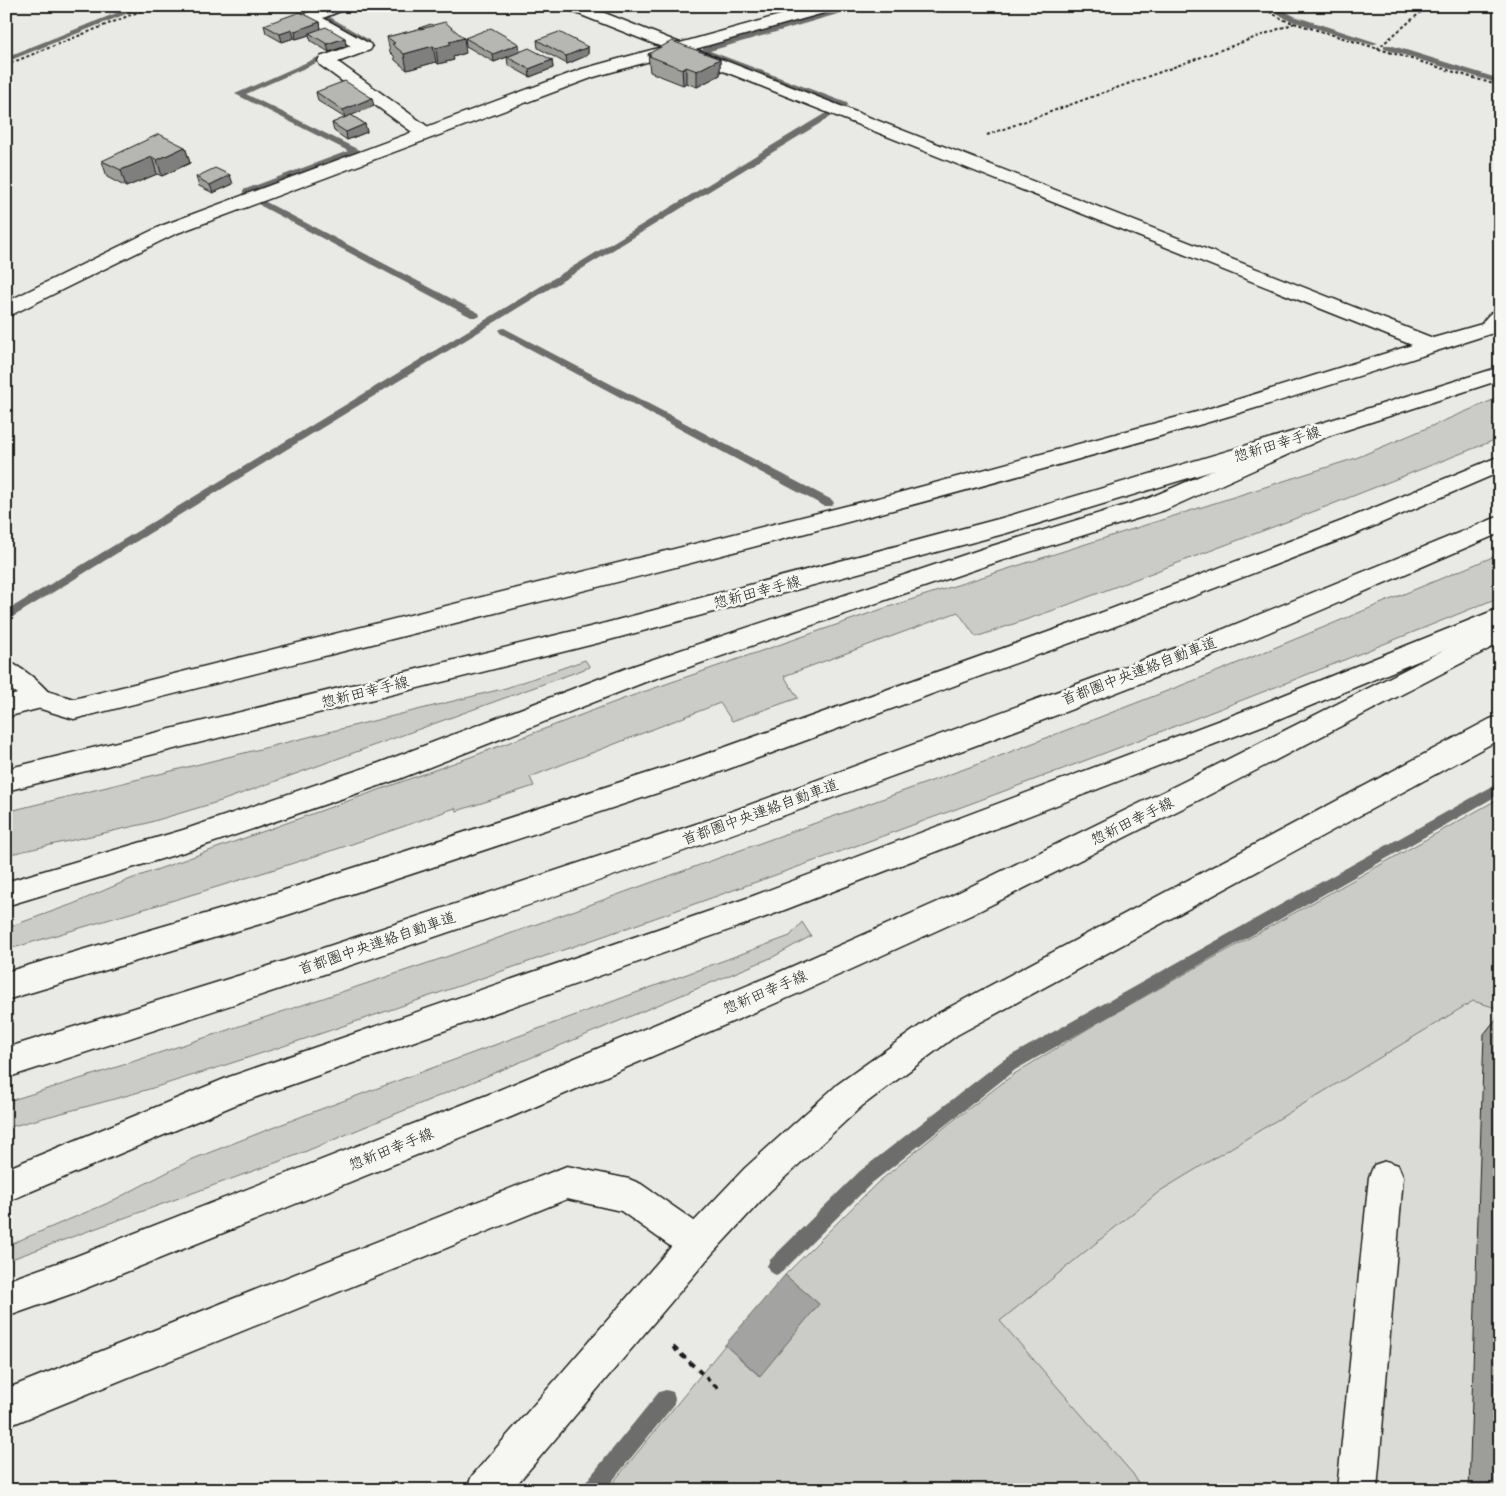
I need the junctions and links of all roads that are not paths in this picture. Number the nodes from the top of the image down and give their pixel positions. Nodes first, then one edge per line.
1 (339, 6) edge
2 (572, 6) edge
3 (830, 6) edge
4 (676, 49) junction
5 (425, 133) junction
6 (6, 310) edge
7 (1494, 321) edge
8 (1432, 345) junction
9 (1500, 373) edge
10 (1323, 430) junction
11 (1500, 463) edge
12 (1500, 524) edge
13 (1500, 617) edge
14 (1500, 632) edge
15 (6, 671) edge
16 (40, 699) junction
17 (6, 707) edge
18 (1500, 726) edge
19 (6, 780) edge
20 (6, 894) edge
21 (6, 986) edge
22 (6, 1062) edge
23 (1386, 1177) dead end
24 (6, 1186) edge
25 (697, 1244) junction
26 (6, 1299) edge
27 (6, 1408) edge
28 (486, 1490) edge
29 (1357, 1490) edge

1 - 5 main road
2 - 4 main road
3 - 4 main road
4 - 5 main road
4 - 8 main road
5 - 6 main road
7 - 8 main road
8 - 16 main road
9 - 10 main road, 惣新田幸手線
10 - 19 main road, 惣新田幸手線
10 - 20 main road
11 - 21 main road
12 - 22 main road, 首都圏中央連絡自動車道
13 - 24 main road
14 - 26 main road, 惣新田幸手線
15 - 16 main road
16 - 17 main road
18 - 25 main road
23 - 29 main road
25 - 27 main road
25 - 28 main road

